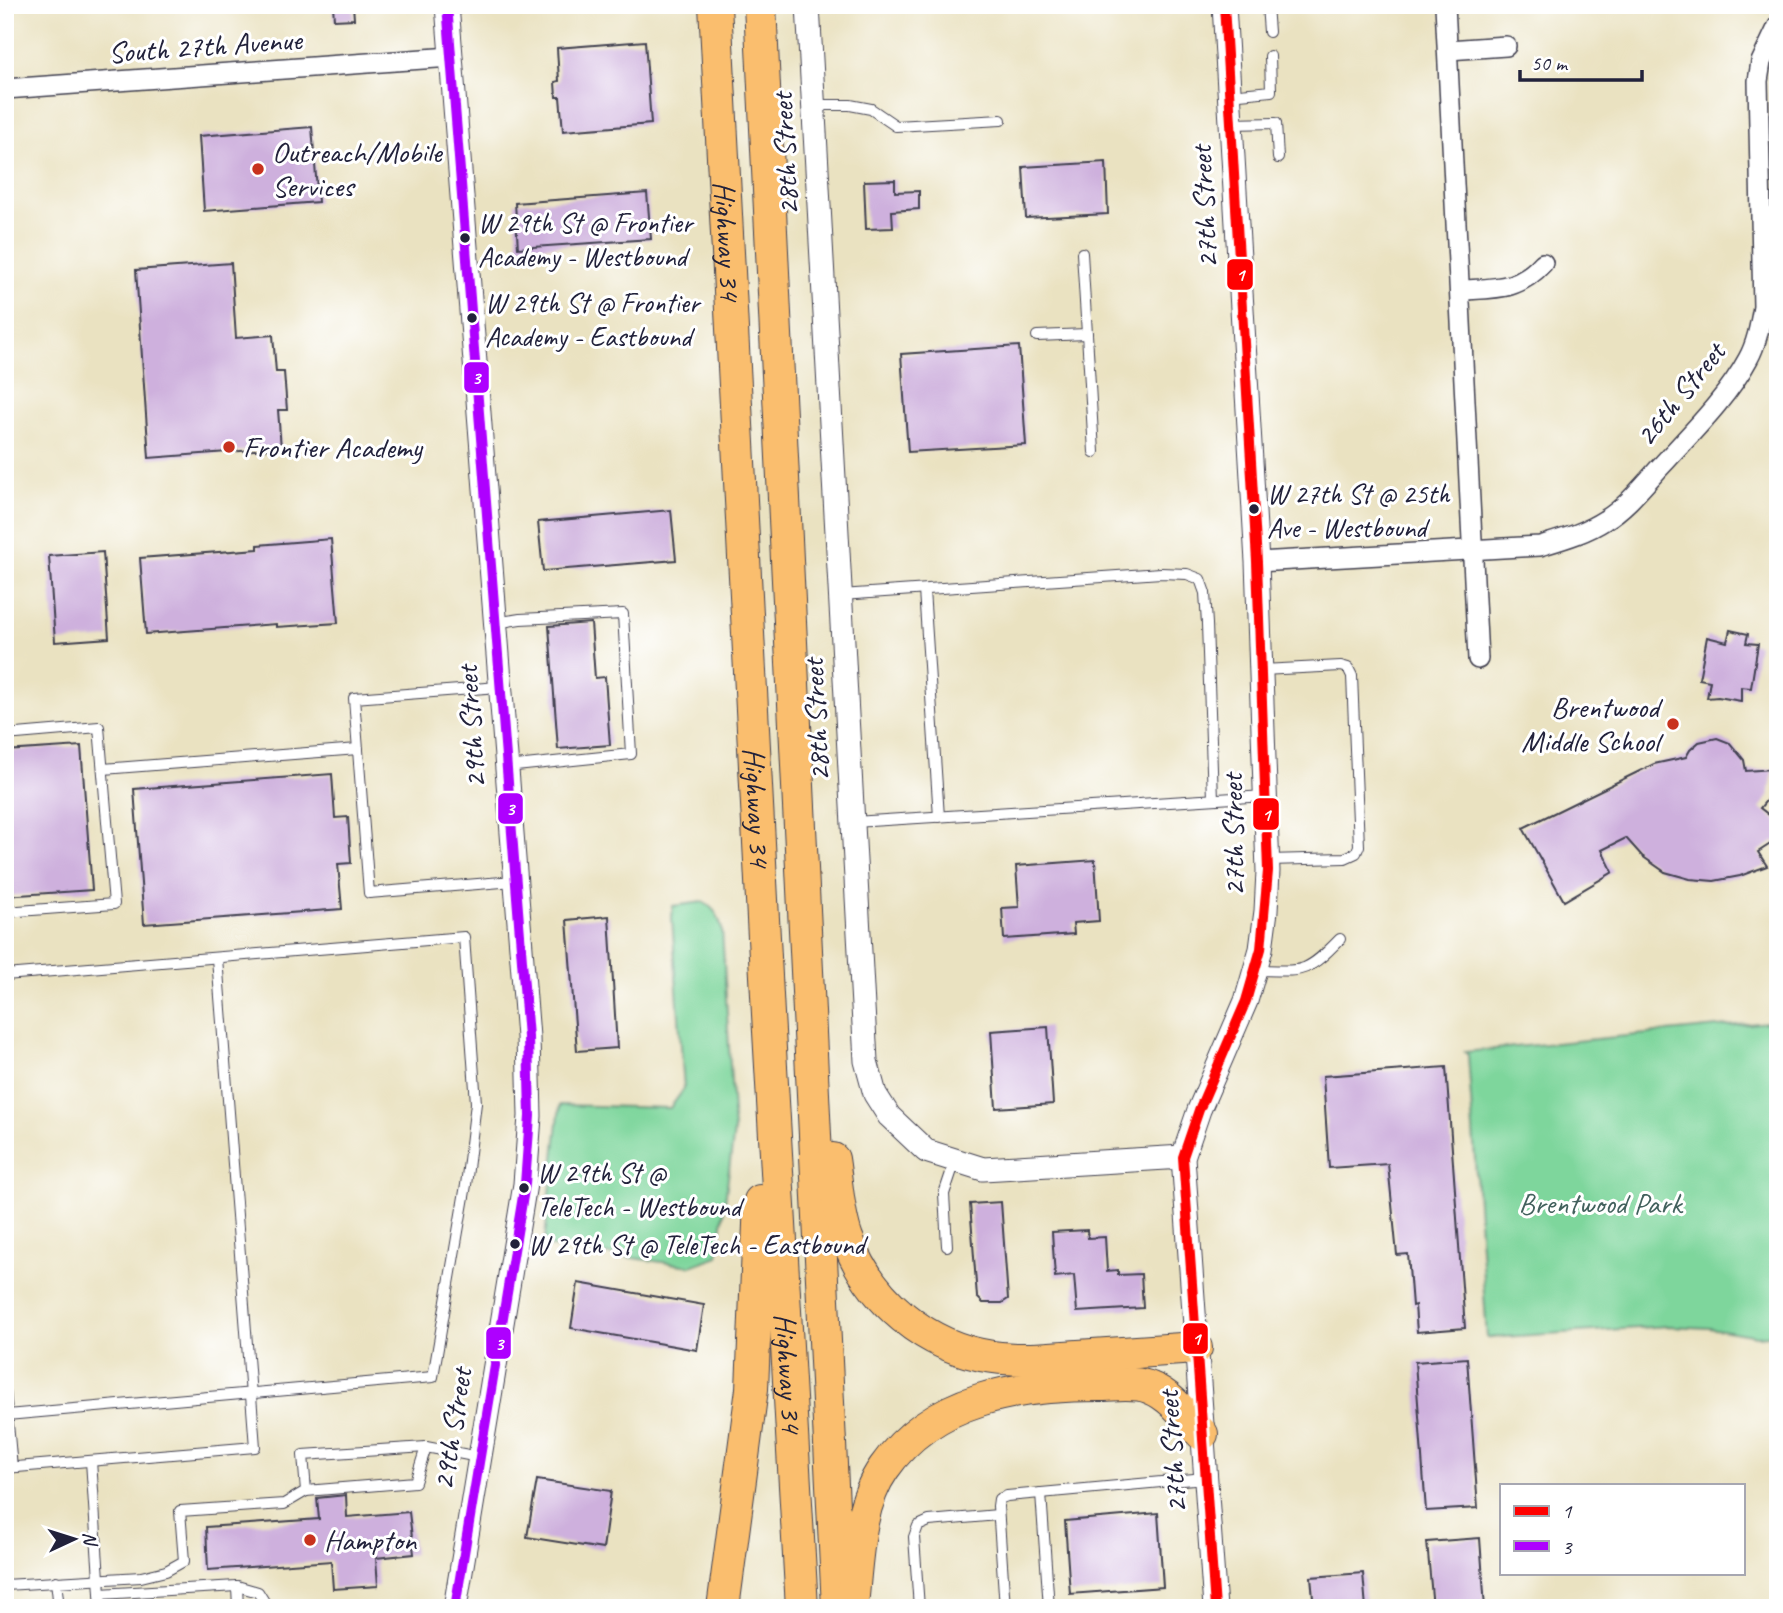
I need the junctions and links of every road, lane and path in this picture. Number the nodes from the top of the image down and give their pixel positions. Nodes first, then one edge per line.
1 (447, 5) edge
2 (715, 5) edge
3 (760, 5) edge
4 (808, 5) edge
5 (1224, 5) edge
6 (1267, 5) edge
7 (1445, 5) edge
8 (1778, 26) edge
9 (1269, 32) dead end
10 (1506, 46) dead end
11 (1448, 50) junction
12 (1270, 56) dead end
13 (450, 57) junction
14 (5, 89) edge
15 (1229, 94) junction
16 (814, 105) junction
17 (1001, 120) dead end
18 (1230, 124) junction
19 (1278, 158) dead end
20 (1770, 225) edge
21 (1082, 253) dead end
22 (1543, 263) dead end
23 (1461, 290) junction
24 (1087, 334) junction
25 (1037, 336) dead end
26 (1094, 452) dead end
27 (1474, 550) junction
28 (1257, 562) junction
29 (924, 590) junction
30 (841, 595) junction
31 (495, 623) junction
32 (1478, 659) dead end
33 (1261, 670) junction
34 (499, 687) junction
35 (5, 735) edge
36 (358, 749) junction
37 (505, 767) junction
38 (103, 769) junction
39 (1265, 796) junction
40 (1213, 799) junction
41 (939, 817) junction
42 (853, 822) junction
43 (1267, 860) junction
44 (514, 881) junction
45 (5, 912) edge
46 (1340, 939) dead end
47 (217, 958) junction
48 (1255, 970) junction
49 (5, 975) edge
50 (768, 1014) junction
51 (809, 1042) junction
52 (1183, 1157) junction
53 (955, 1160) junction
54 (947, 1246) dead end
55 (1197, 1358) junction
56 (1062, 1385) junction
57 (5, 1390) edge
58 (251, 1395) junction
59 (7, 1415) junction
60 (1202, 1434) junction
61 (426, 1447) junction
62 (480, 1457) junction
63 (91, 1461) junction
64 (9, 1468) edge
65 (1205, 1478) junction
66 (306, 1491) junction
67 (1041, 1493) junction
68 (998, 1515) junction
69 (99, 1578) junction
70 (57, 1581) junction
71 (5, 1585) edge
72 (237, 1586) junction
73 (100, 1594) junction
74 (59, 1608) edge
75 (101, 1608) edge
76 (238, 1608) edge
77 (268, 1608) edge
78 (455, 1608) edge
79 (723, 1608) edge
80 (802, 1608) edge
81 (838, 1608) edge
82 (852, 1608) edge
83 (919, 1608) edge
84 (1005, 1608) edge
85 (1049, 1608) edge
86 (1214, 1608) edge

1 - 13 street, 29th Street
2 - 50 highway, Highway 34
3 - 51 highway, Highway 34
4 - 16 street, 28th Street
5 - 15 street, 27th Street
6 - 9 lane
7 - 11 street
8 - 20 street, 26th Street
10 - 11 street
11 - 23 street
12 - 15 lane
13 - 14 street, South 27th Avenue
13 - 31 street, 29th Street
15 - 18 street, 27th Street
16 - 17 lane
16 - 30 street, 28th Street
18 - 19 lane
18 - 28 street, 27th Street
20 - 27 street, 26th Street
21 - 24 lane
22 - 23 street
23 - 27 street
24 - 25 lane
24 - 26 lane
27 - 28 street, 26th Street
27 - 32 street
28 - 33 street, 27th Street
29 - 30 lane
29 - 40 lane
29 - 41 lane
30 - 42 street, 28th Street
31 - 34 street, 29th Street
31 - 37 lane
33 - 39 street, 27th Street
33 - 43 lane
34 - 36 lane
34 - 37 street, 29th Street
35 - 38 lane
36 - 38 lane
36 - 44 lane
37 - 44 street, 29th Street
38 - 45 lane
39 - 40 lane
39 - 43 street, 27th Street
40 - 41 lane
41 - 42 lane
42 - 53 street, 28th Street
43 - 48 street, 27th Street
44 - 62 street, 29th Street
46 - 48 lane
47 - 49 lane
47 - 58 lane
47 - 58 lane
48 - 52 street, 27th Street
50 - 79 highway
50 - 80 highway, Highway 34
51 - 55 highway
51 - 81 highway, Highway 34
52 - 53 street, 28th Street
52 - 55 street, 27th Street
53 - 54 lane
55 - 56 highway
55 - 60 street, 27th Street
56 - 60 highway
56 - 82 highway
57 - 59 lane
58 - 59 lane
58 - 63 lane
59 - 64 lane
60 - 65 street, 27th Street
61 - 62 lane
61 - 66 lane
61 - 66 lane
62 - 78 street, 29th Street
63 - 64 lane
63 - 69 lane
65 - 67 lane
65 - 86 street, 27th Street
66 - 69 lane
67 - 68 lane
67 - 85 lane
68 - 83 lane
68 - 84 lane
69 - 70 lane
69 - 73 lane
70 - 71 lane
70 - 74 lane
72 - 73 lane
72 - 76 lane
72 - 77 lane
73 - 75 lane

